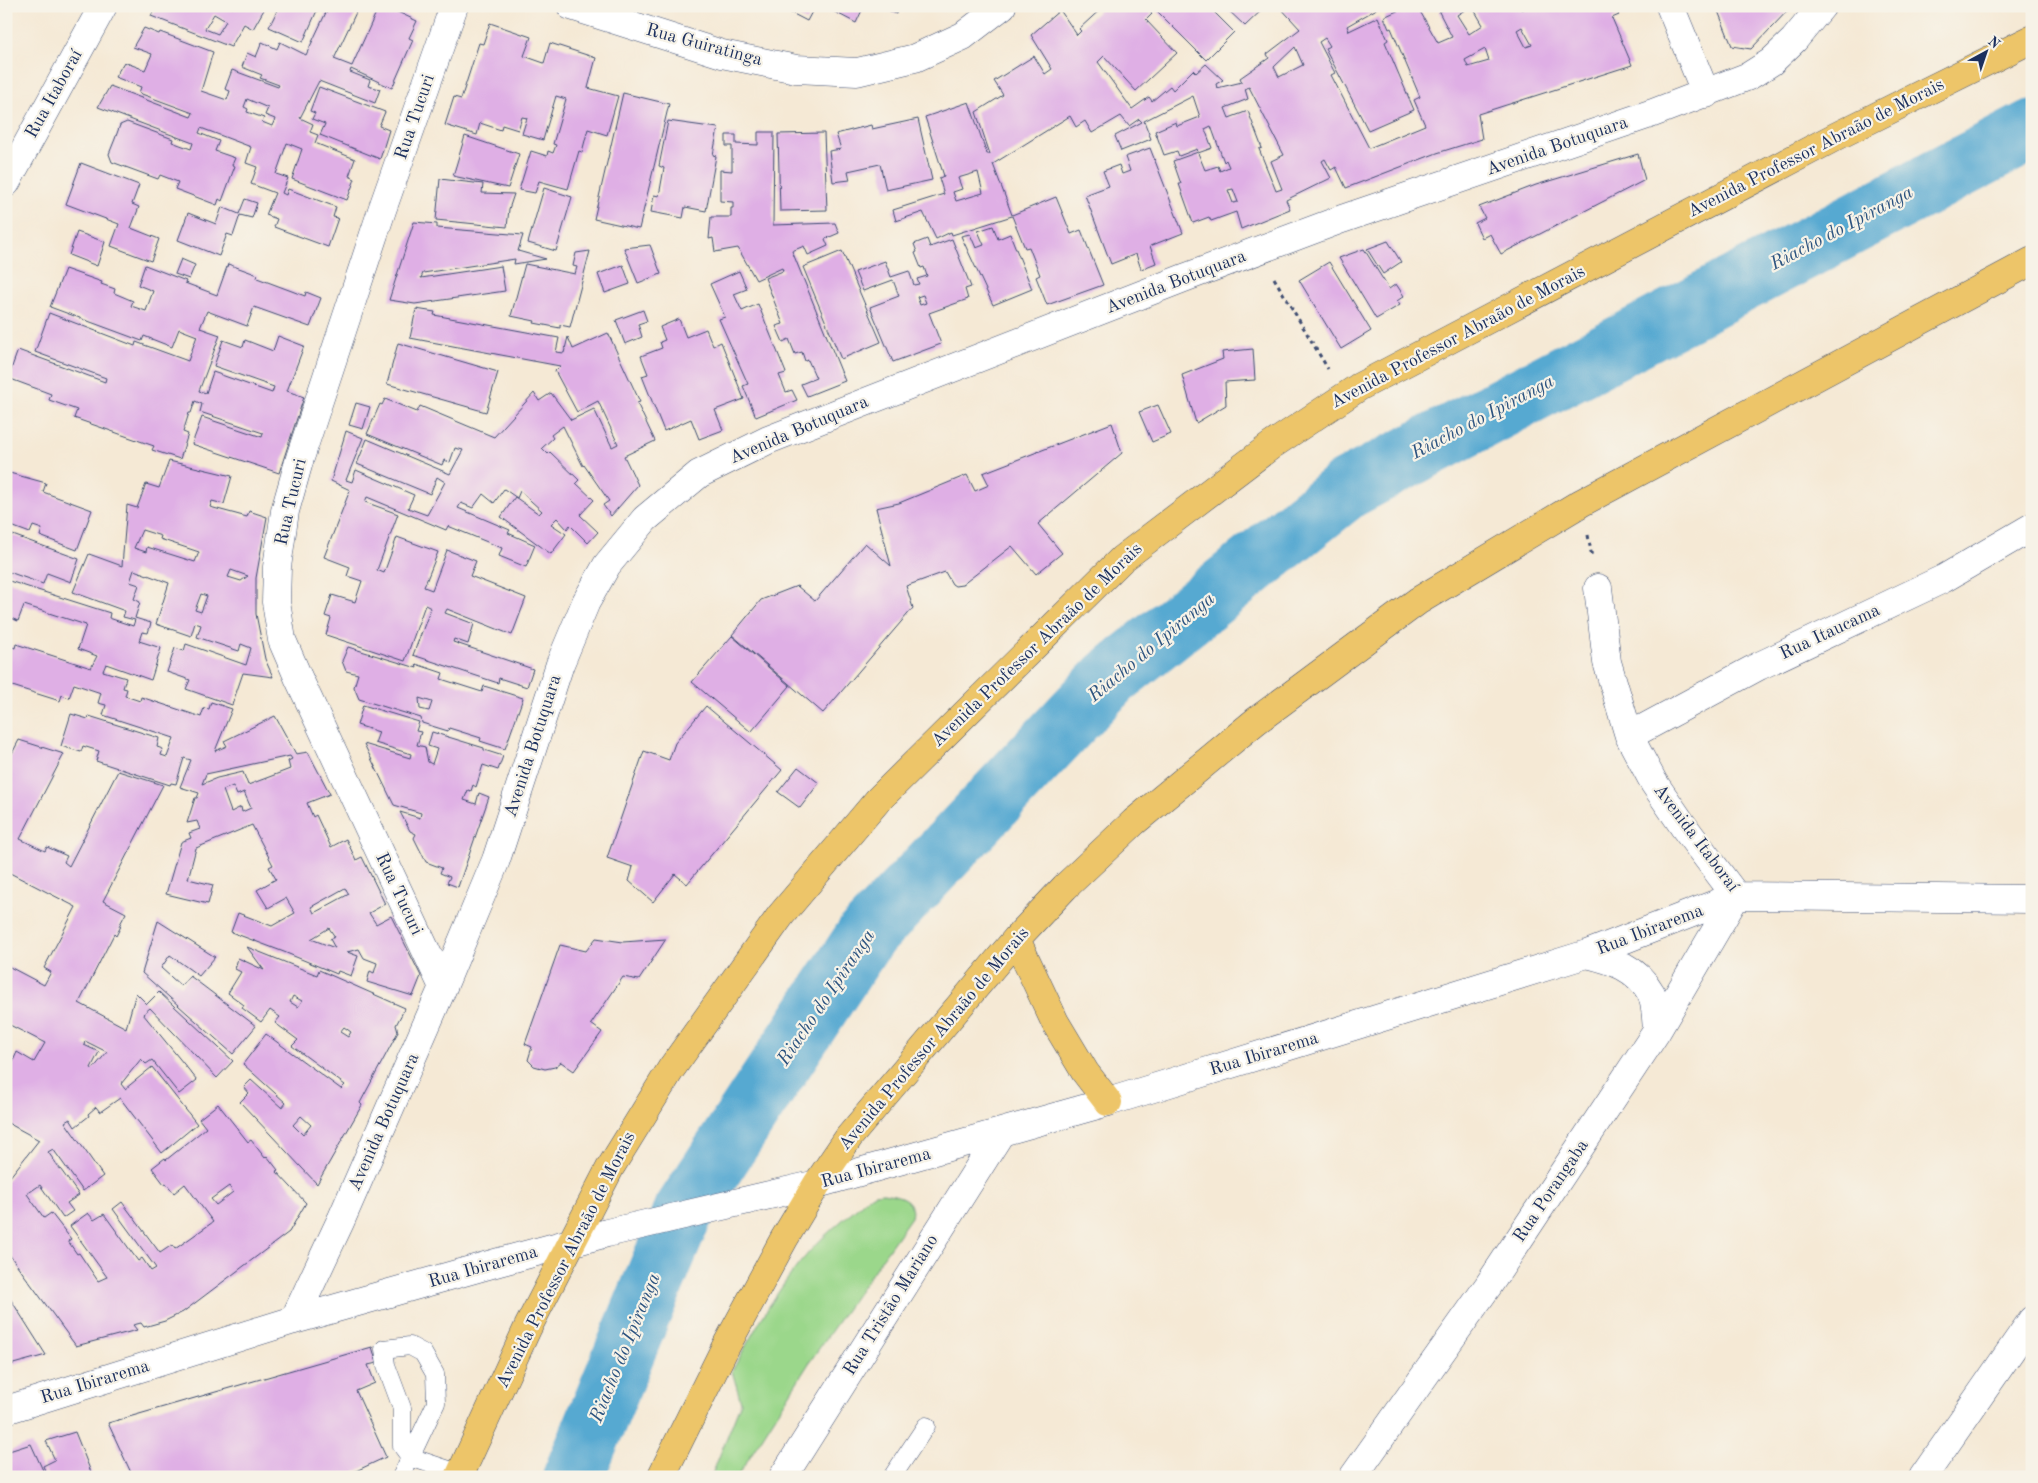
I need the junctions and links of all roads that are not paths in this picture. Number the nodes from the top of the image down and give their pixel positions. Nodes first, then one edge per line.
1 (103, 6) edge
2 (454, 6) edge
3 (572, 6) edge
4 (1002, 6) edge
5 (1670, 6) edge
6 (1822, 6) edge
7 (2032, 39) edge
8 (1706, 94) junction
9 (6, 183) edge
10 (2032, 261) edge
11 (2032, 528) edge
12 (1598, 588) road end
13 (1629, 736) junction
14 (1736, 896) junction
15 (2032, 899) edge
16 (1016, 938) junction
17 (1587, 954) junction
18 (443, 987) junction
19 (1657, 1032) junction
20 (1108, 1102) junction
21 (1000, 1134) junction
22 (817, 1184) junction
23 (571, 1242) junction
24 (294, 1320) junction
25 (2032, 1320) edge
26 (6, 1410) edge
27 (926, 1426) dead end
28 (410, 1457) junction
29 (460, 1475) edge
30 (401, 1477) edge
31 (662, 1477) edge
32 (783, 1477) edge
33 (892, 1477) edge
34 (1353, 1477) edge
35 (1923, 1477) edge

1 - 9 street, Rua Itaboraí
2 - 18 street, Rua Tucuri
3 - 4 street, Rua Guiratinga
5 - 8 street
6 - 8 street, Avenida Botuquara
7 - 23 main road, Avenida Professor Abraão de Morais
8 - 18 street, Avenida Botuquara
10 - 16 main road, Avenida Professor Abraão de Morais
11 - 13 street, Rua Itaucama
12 - 13 street, Avenida Itaboraí
13 - 14 street, Avenida Itaboraí
14 - 15 street, Avenida Itaboraí
14 - 17 street, Rua Ibirarema
14 - 19 street, Rua Porangaba
16 - 20 main road
16 - 22 main road, Avenida Professor Abraão de Morais
17 - 19 street
17 - 20 street, Rua Ibirarema
18 - 24 street, Avenida Botuquara
19 - 34 street, Rua Porangaba
20 - 21 street, Rua Ibirarema
21 - 22 street, Rua Ibirarema
21 - 32 street, Rua Tristão Mariano
22 - 23 street, Rua Ibirarema
22 - 31 main road, Avenida Professor Abraão de Morais
23 - 24 street, Rua Ibirarema
23 - 29 main road, Avenida Professor Abraão de Morais
24 - 26 street, Rua Ibirarema
25 - 35 street
27 - 33 lane
28 - 28 lane
28 - 29 lane
28 - 30 lane

